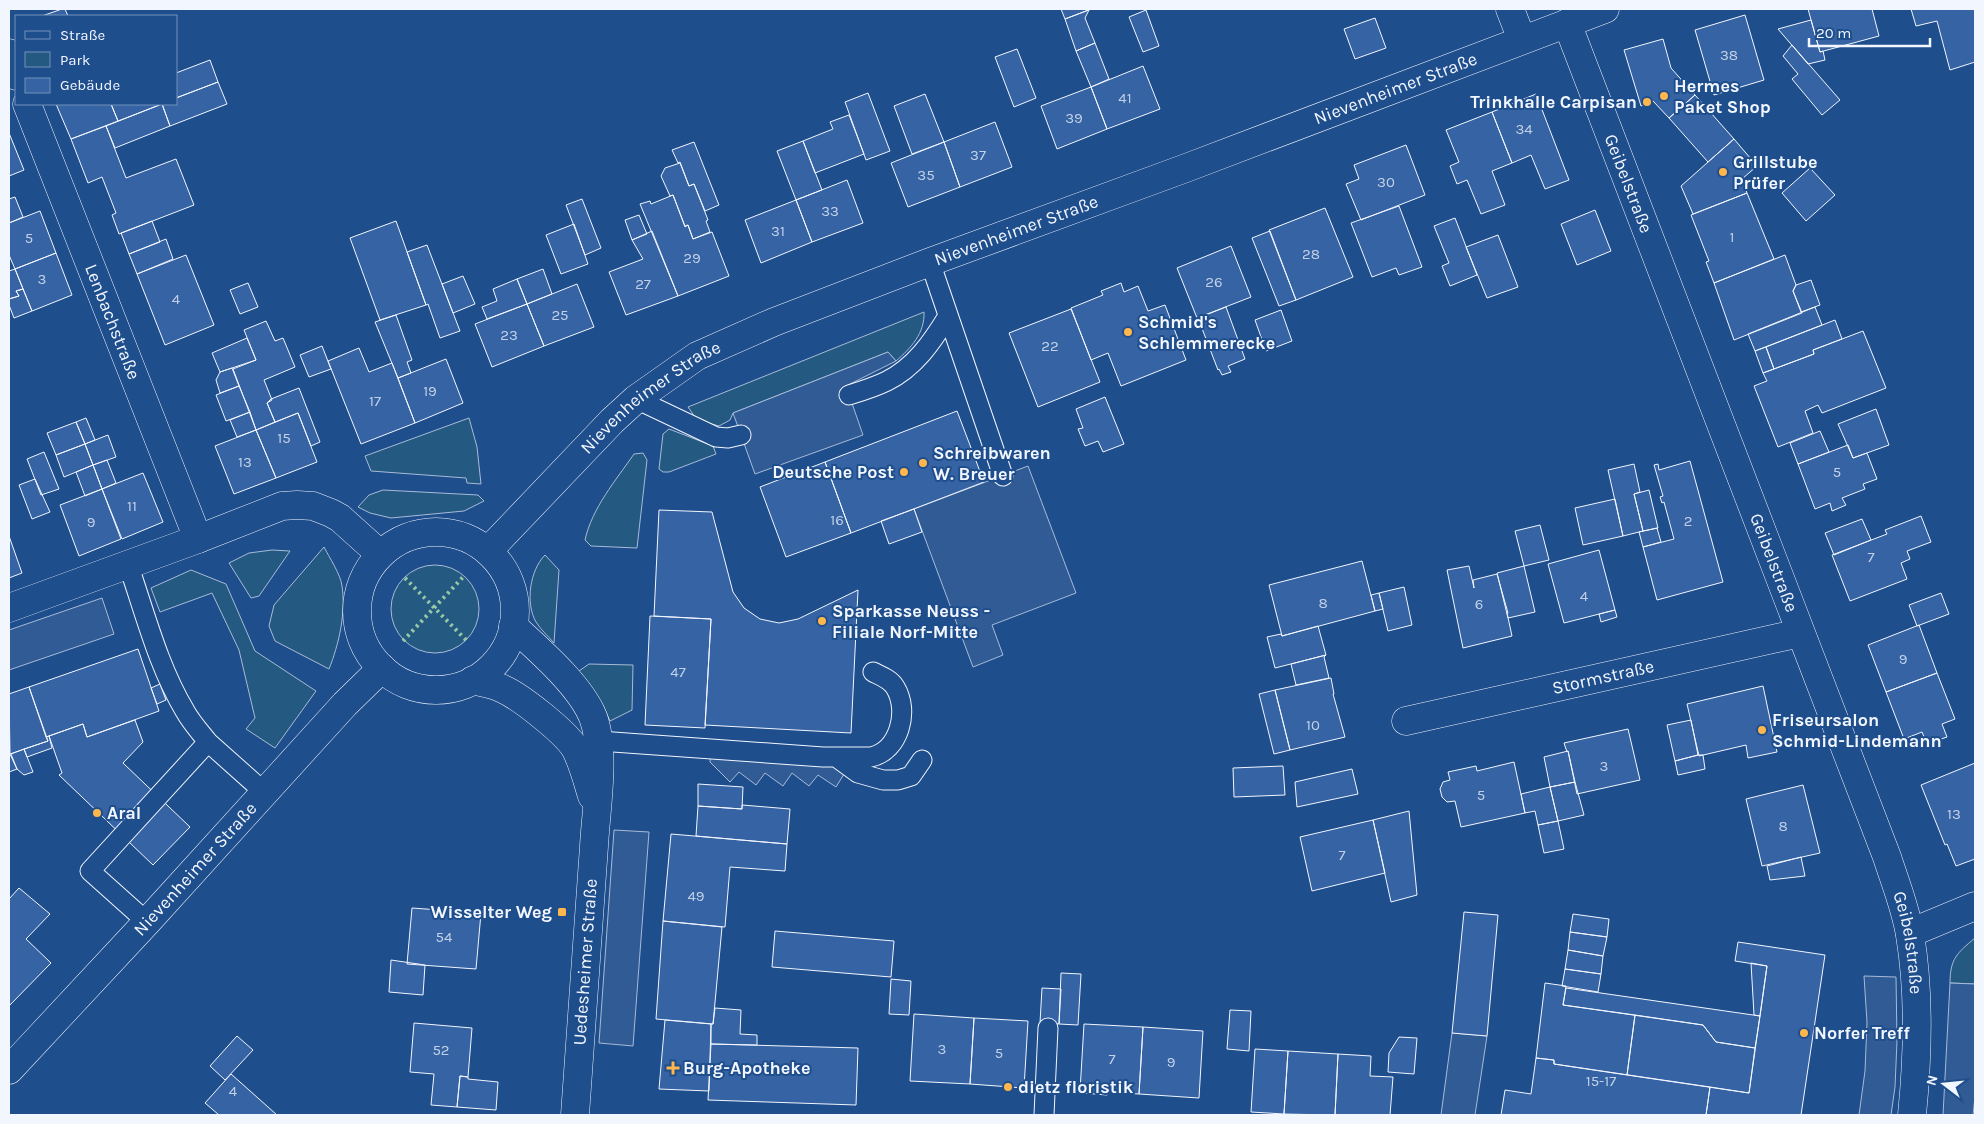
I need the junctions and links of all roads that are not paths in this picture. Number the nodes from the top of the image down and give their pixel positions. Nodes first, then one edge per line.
1 (1510, 9) edge
2 (1605, 9) edge
3 (1568, 23) junction
4 (1522, 40) junction
5 (9, 53) edge
6 (15, 73) edge
7 (27, 105) edge
8 (930, 262) junction
9 (948, 316) junction
10 (849, 395) dead end
11 (636, 399) junction
12 (741, 435) dead end
13 (1003, 476) dead end
14 (198, 539) junction
15 (488, 551) junction
16 (380, 554) junction
17 (128, 564) junction
18 (9, 608) edge
19 (513, 626) junction
20 (1800, 633) junction
21 (382, 668) junction
22 (873, 672) dead end
23 (473, 680) junction
24 (1406, 721) dead end
25 (599, 741) junction
26 (208, 742) junction
27 (836, 757) junction
28 (922, 760) dead end
29 (264, 792) junction
30 (596, 809) junction
31 (1975, 906) edge
32 (147, 922) junction
33 (1910, 933) junction
34 (1048, 1028) dead end
35 (9, 1070) edge
36 (575, 1115) edge
37 (1044, 1115) edge
38 (1912, 1115) edge

1 - 4 street
2 - 3 street, Nievenheimer Straße
3 - 4 street, Nievenheimer Straße
3 - 20 street, Geibelstraße
4 - 8 street, Nievenheimer Straße
5 - 6 street
7 - 14 street, Lenbachstraße
8 - 9 lane
8 - 11 street, Nievenheimer Straße
9 - 10 lane
9 - 13 lane
11 - 12 lane
11 - 15 street, Nievenheimer Straße
14 - 16 street
14 - 17 street
15 - 16 street
15 - 19 street
16 - 21 street
17 - 18 street
17 - 26 lane
19 - 23 street
19 - 25 street, Uedesheimer Straße
20 - 24 street, Stormstraße
20 - 33 street, Geibelstraße
21 - 23 street
21 - 29 street, Nievenheimer Straße
22 - 27 lane
23 - 30 street, Uedesheimer Straße
25 - 27 lane
25 - 30 street, Uedesheimer Straße
26 - 29 lane
26 - 32 lane
27 - 28 lane
29 - 32 street, Nievenheimer Straße
30 - 36 street, Uedesheimer Straße
31 - 33 street
32 - 35 street, Nievenheimer Straße
33 - 38 street, Geibelstraße
34 - 37 lane

